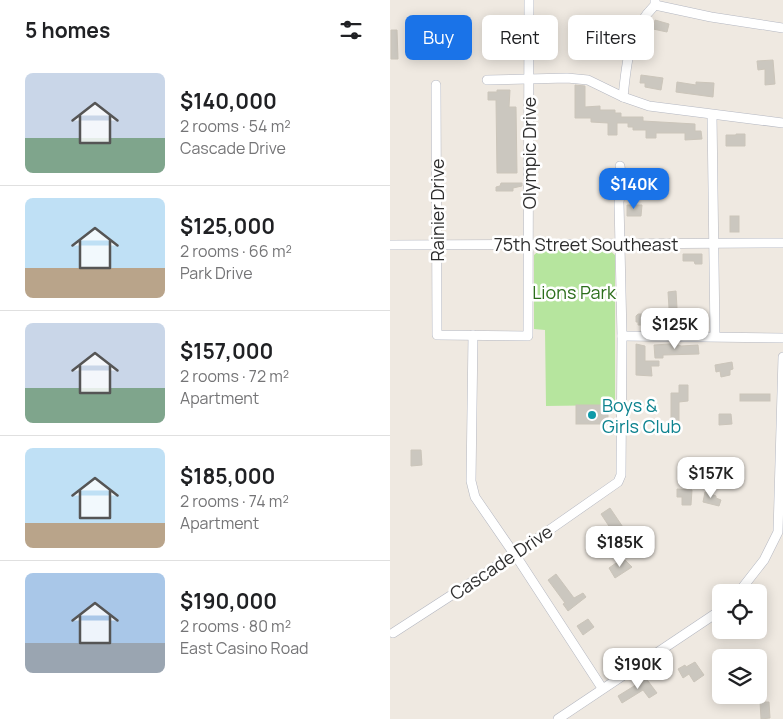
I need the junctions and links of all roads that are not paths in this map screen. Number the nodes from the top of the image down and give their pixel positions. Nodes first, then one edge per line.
1 (529, 0) edge
2 (655, 2) edge
3 (783, 28) edge
4 (529, 79) junction
5 (487, 80) dead end
6 (436, 85) dead end
7 (623, 97) junction
8 (712, 115) junction
9 (783, 124) edge
10 (620, 166) dead end
11 (783, 243) edge
12 (437, 244) junction
13 (529, 244) junction
14 (620, 244) junction
15 (714, 244) junction
16 (390, 245) edge
17 (473, 335) junction
18 (622, 336) junction
19 (715, 336) junction
20 (783, 338) edge
21 (783, 357) edge
22 (780, 534) edge
23 (517, 557) junction
24 (745, 584) edge
25 (712, 616) edge
26 (393, 633) dead end
27 (602, 688) junction
28 (558, 719) edge

1 - 4 street, Olympic Drive
2 - 3 street
2 - 7 street
4 - 5 street
4 - 7 street
4 - 13 street, Olympic Drive
6 - 12 street, Rainier Drive
7 - 8 street
8 - 9 street
8 - 15 street
10 - 14 street, Cascade Drive
11 - 15 street, 75th Street Southeast
12 - 13 street, 75th Street Southeast
12 - 16 street, 75th Street Southeast
12 - 17 street, Rainier Drive
13 - 14 street, 75th Street Southeast
13 - 17 street, Olympic Drive
14 - 15 street, 75th Street Southeast
14 - 18 street, Cascade Drive
15 - 19 street
17 - 23 street
18 - 19 street
18 - 23 street, Cascade Drive
19 - 20 street
21 - 22 street
22 - 24 street
23 - 26 street, Cascade Drive
23 - 27 street
25 - 27 street
27 - 28 street

